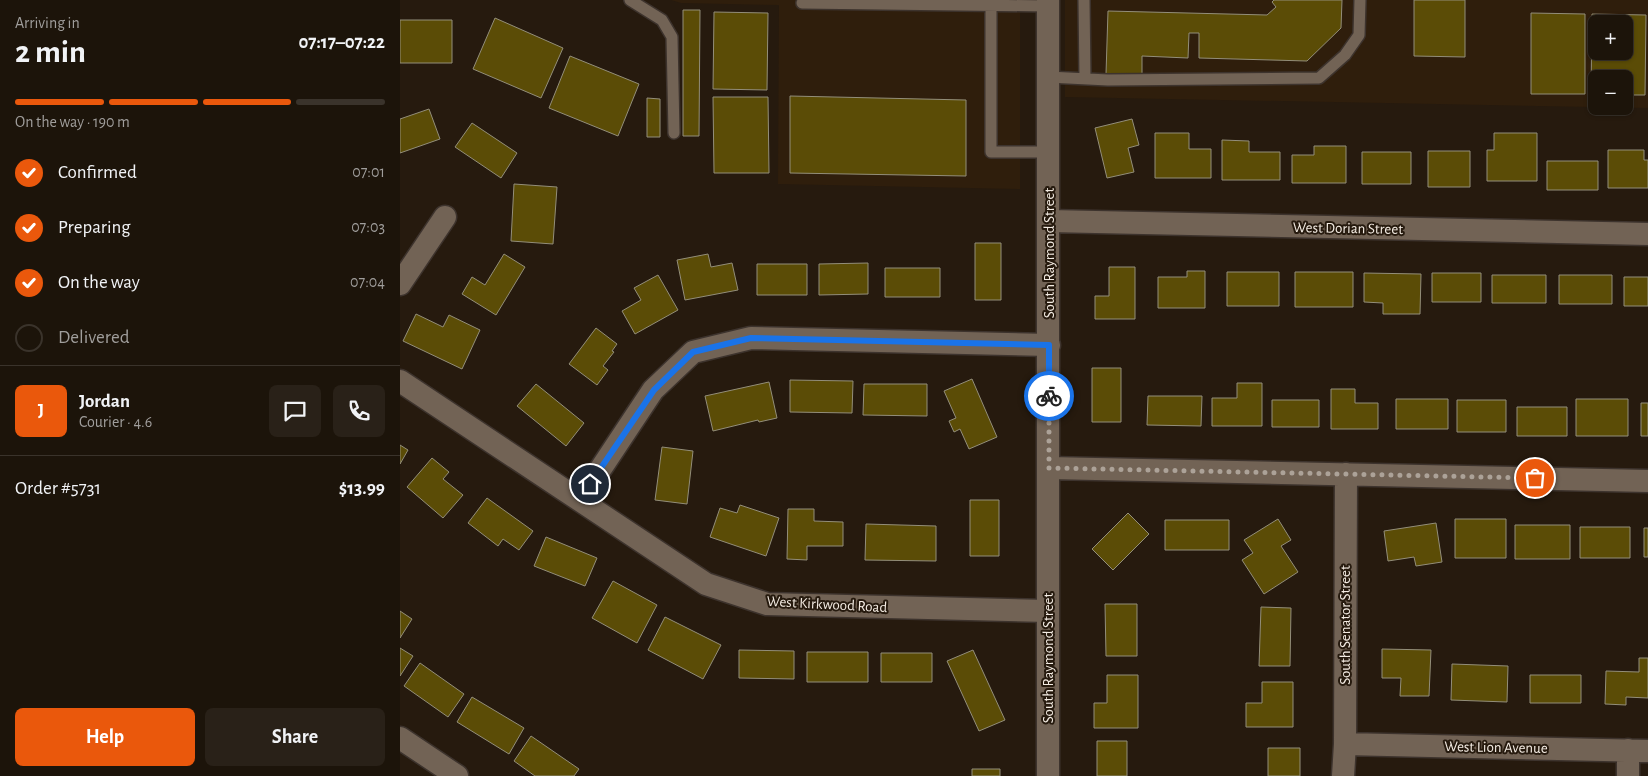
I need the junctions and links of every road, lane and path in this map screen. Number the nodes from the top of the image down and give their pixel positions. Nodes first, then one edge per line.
1 (630, 0) edge
2 (1084, 0) edge
3 (1360, 0) edge
4 (802, 3) dead end
5 (1048, 3) edge
6 (991, 6) junction
7 (1048, 77) junction
8 (1085, 79) junction
9 (674, 133) dead end
10 (1048, 152) junction
11 (445, 217) dead end
12 (1049, 221) junction
13 (1648, 234) edge
14 (400, 284) edge
15 (1049, 345) junction
16 (400, 381) edge
17 (1049, 468) junction
18 (1346, 474) junction
19 (1648, 481) edge
20 (580, 500) junction
21 (1048, 611) junction
22 (400, 738) edge
23 (1345, 744) junction
24 (1638, 750) edge
25 (457, 776) edge
26 (1048, 776) edge
27 (1343, 776) edge
28 (1628, 776) edge

1 - 9 lane
2 - 8 lane
3 - 8 lane
4 - 6 lane
5 - 6 lane
5 - 7 street, South Raymond Street
6 - 10 lane
7 - 8 lane
7 - 10 street, South Raymond Street
10 - 12 street, South Raymond Street
11 - 14 street
12 - 13 street, West Dorian Street
12 - 15 street, South Raymond Street
15 - 17 street, South Raymond Street
15 - 20 street
16 - 20 street, West Kirkwood Road
17 - 18 street
17 - 21 street, South Raymond Street
18 - 19 street
18 - 23 street, South Senator Street
20 - 21 street, West Kirkwood Road
21 - 26 street, South Raymond Street
22 - 25 street
23 - 24 street, West Lion Avenue
23 - 27 street, South Senator Street
24 - 28 street

